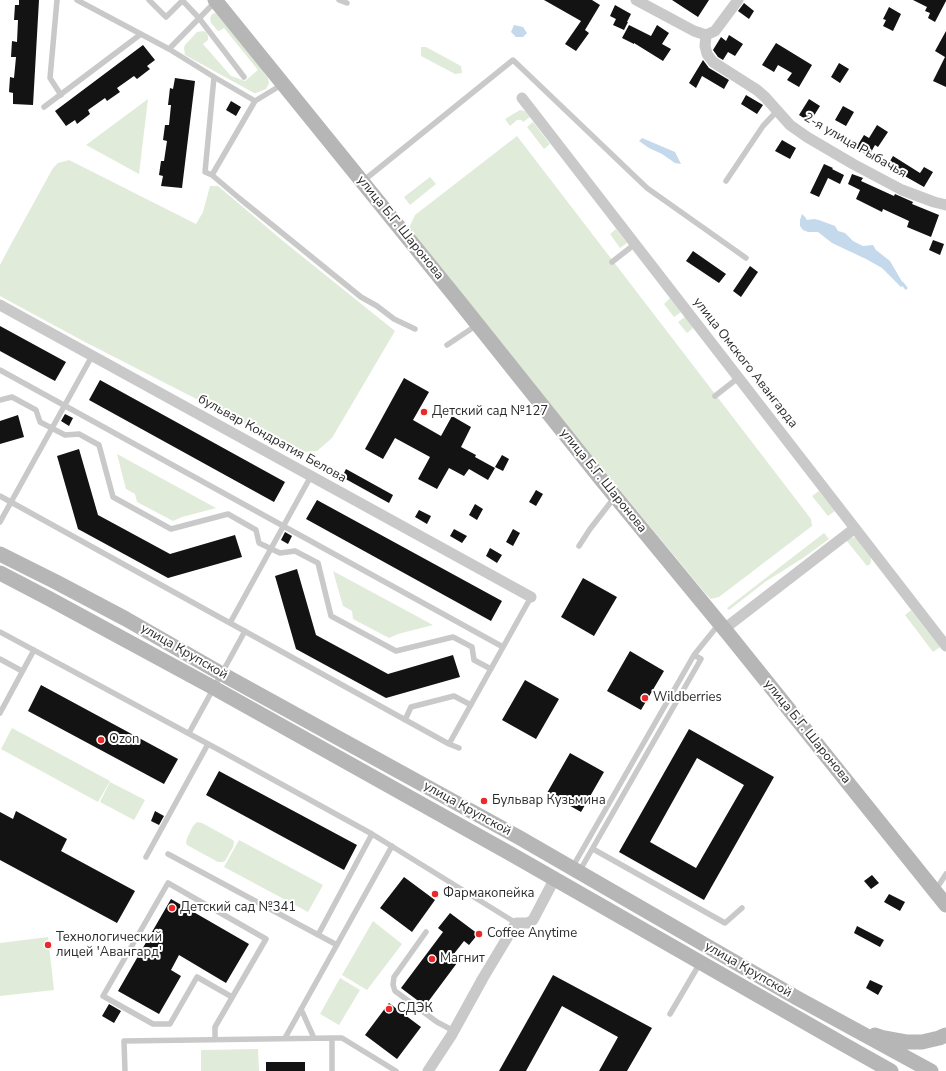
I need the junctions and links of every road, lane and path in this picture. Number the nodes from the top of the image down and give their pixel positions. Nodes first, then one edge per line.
1 (57, 0) edge
2 (76, 0) edge
3 (149, 0) edge
4 (182, 0) edge
5 (216, 0) edge
6 (339, 0) edge
7 (636, 0) edge
8 (738, 0) edge
9 (347, 3) dead end
10 (199, 18) junction
11 (141, 34) junction
12 (706, 35) junction
13 (170, 49) junction
14 (214, 77) junction
15 (244, 77) dead end
16 (283, 83) junction
17 (60, 95) junction
18 (519, 95) dead end
19 (255, 100) junction
20 (44, 107) dead end
21 (777, 111) junction
22 (212, 175) junction
23 (726, 181) dead end
24 (362, 182) junction
25 (946, 205) edge
26 (634, 244) junction
27 (746, 258) dead end
28 (612, 262) dead end
29 (0, 305) edge
30 (478, 325) junction
31 (415, 329) dead end
32 (448, 345) dead end
33 (92, 356) junction
34 (0, 370) edge
35 (738, 378) junction
36 (715, 396) dead end
37 (0, 400) edge
38 (64, 405) junction
39 (52, 428) junction
40 (311, 476) junction
41 (0, 496) edge
42 (615, 496) junction
43 (11, 502) junction
44 (0, 522) edge
45 (284, 526) junction
46 (855, 528) junction
47 (580, 546) dead end
48 (271, 549) junction
49 (0, 554) edge
50 (0, 573) edge
51 (530, 597) joint
52 (230, 623) junction
53 (722, 627) junction
54 (245, 631) junction
55 (0, 632) edge
56 (946, 646) edge
57 (503, 647) junction
58 (34, 650) junction
59 (694, 655) junction
60 (0, 659) edge
61 (491, 669) junction
62 (22, 671) junction
63 (222, 674) junction
64 (214, 688) junction
65 (471, 705) junction
66 (0, 713) edge
67 (405, 720) junction
68 (189, 733) junction
69 (208, 744) junction
70 (449, 744) junction
71 (459, 748) dead end
72 (372, 834) junction
73 (392, 846) junction
74 (593, 849) junction
75 (168, 854) dead end
76 (146, 857) dead end
77 (576, 870) junction
78 (946, 874) edge
79 (555, 878) junction
80 (935, 891) junction
81 (946, 905) edge
82 (742, 908) dead end
83 (516, 923) junction
84 (426, 932) dead end
85 (318, 935) junction
86 (337, 945) junction
87 (700, 962) junction
88 (232, 997) junction
89 (301, 1009) junction
90 (670, 1014) dead end
91 (850, 1027) junction
92 (454, 1031) junction
93 (946, 1035) edge
94 (285, 1038) junction
95 (314, 1038) junction
96 (332, 1038) junction
97 (215, 1039) junction
98 (843, 1044) junction
99 (125, 1071) edge
100 (332, 1071) edge
101 (396, 1071) edge
102 (428, 1071) edge
103 (875, 1071) edge
104 (891, 1071) edge
105 (931, 1071) edge

1 - 17 lane
2 - 11 lane
3 - 4 lane
4 - 10 lane
5 - 10 lane
5 - 16 main road, улица Б.Г. Шаронова
6 - 9 lane
7 - 12 street
8 - 12 street
10 - 13 lane
10 - 15 lane
11 - 13 lane
11 - 17 lane
12 - 21 street, 2-я улица Рыбачья
13 - 14 lane
14 - 19 lane
14 - 22 lane
16 - 19 lane
16 - 24 main road, улица Б.Г. Шаронова
17 - 20 lane
18 - 26 street, улица Омского Авангарда
19 - 22 lane
21 - 23 lane
21 - 25 street, 2-я улица Рыбачья
22 - 31 lane
24 - 27 lane
24 - 30 main road, улица Б.Г. Шаронова
26 - 28 lane
26 - 35 street, улица Омского Авангарда
29 - 33 street, бульвар Кондратия Белова
30 - 32 lane
30 - 42 main road, улица Б.Г. Шаронова
33 - 38 lane
33 - 40 street, бульвар Кондратия Белова
34 - 38 lane
35 - 36 lane
35 - 46 street, улица Омского Авангарда
37 - 39 lane
38 - 39 lane
38 - 45 lane
39 - 43 lane
39 - 48 lane
40 - 45 lane
40 - 51 street, бульвар Кондратия Белова
41 - 43 lane
42 - 47 lane
42 - 53 main road, улица Б.Г. Шаронова
43 - 44 lane
43 - 52 lane
45 - 48 lane
45 - 57 lane
46 - 53 street
46 - 56 street, улица Омского Авангарда
48 - 52 lane
48 - 61 lane
49 - 63 main road, улица Крупской
50 - 64 main road, улица Крупской
51 - 57 lane
52 - 54 lane
53 - 59 lane
53 - 80 main road, улица Б.Г. Шаронова
54 - 63 lane
54 - 67 lane
55 - 58 lane
57 - 61 lane
58 - 62 lane
58 - 68 lane
59 - 74 lane
59 - 77 lane
60 - 62 lane
61 - 65 lane
62 - 66 lane
63 - 64 lane
63 - 77 main road, улица Крупской
64 - 68 lane
64 - 79 main road, улица Крупской
65 - 67 lane
65 - 70 lane
67 - 70 lane
68 - 69 lane
69 - 72 lane
69 - 76 lane
70 - 71 lane
72 - 73 lane
72 - 85 lane
73 - 83 lane
73 - 86 lane
74 - 77 lane
74 - 82 lane
75 - 85 lane
77 - 91 main road, улица Крупской
78 - 80 lane
79 - 83 street
79 - 87 main road, улица Крупской
80 - 81 main road, улица Б.Г. Шаронова
83 - 92 street
84 - 92 lane
85 - 86 lane
86 - 89 lane
87 - 90 lane
87 - 98 main road, улица Крупской
88 - 88 lane
88 - 97 lane
89 - 94 lane
89 - 95 lane
91 - 93 main road
91 - 105 main road, улица Крупской
92 - 102 street
94 - 95 lane
94 - 97 lane
95 - 96 lane
96 - 100 lane
96 - 101 lane
97 - 99 lane
98 - 103 main road
98 - 104 main road, улица Крупской

